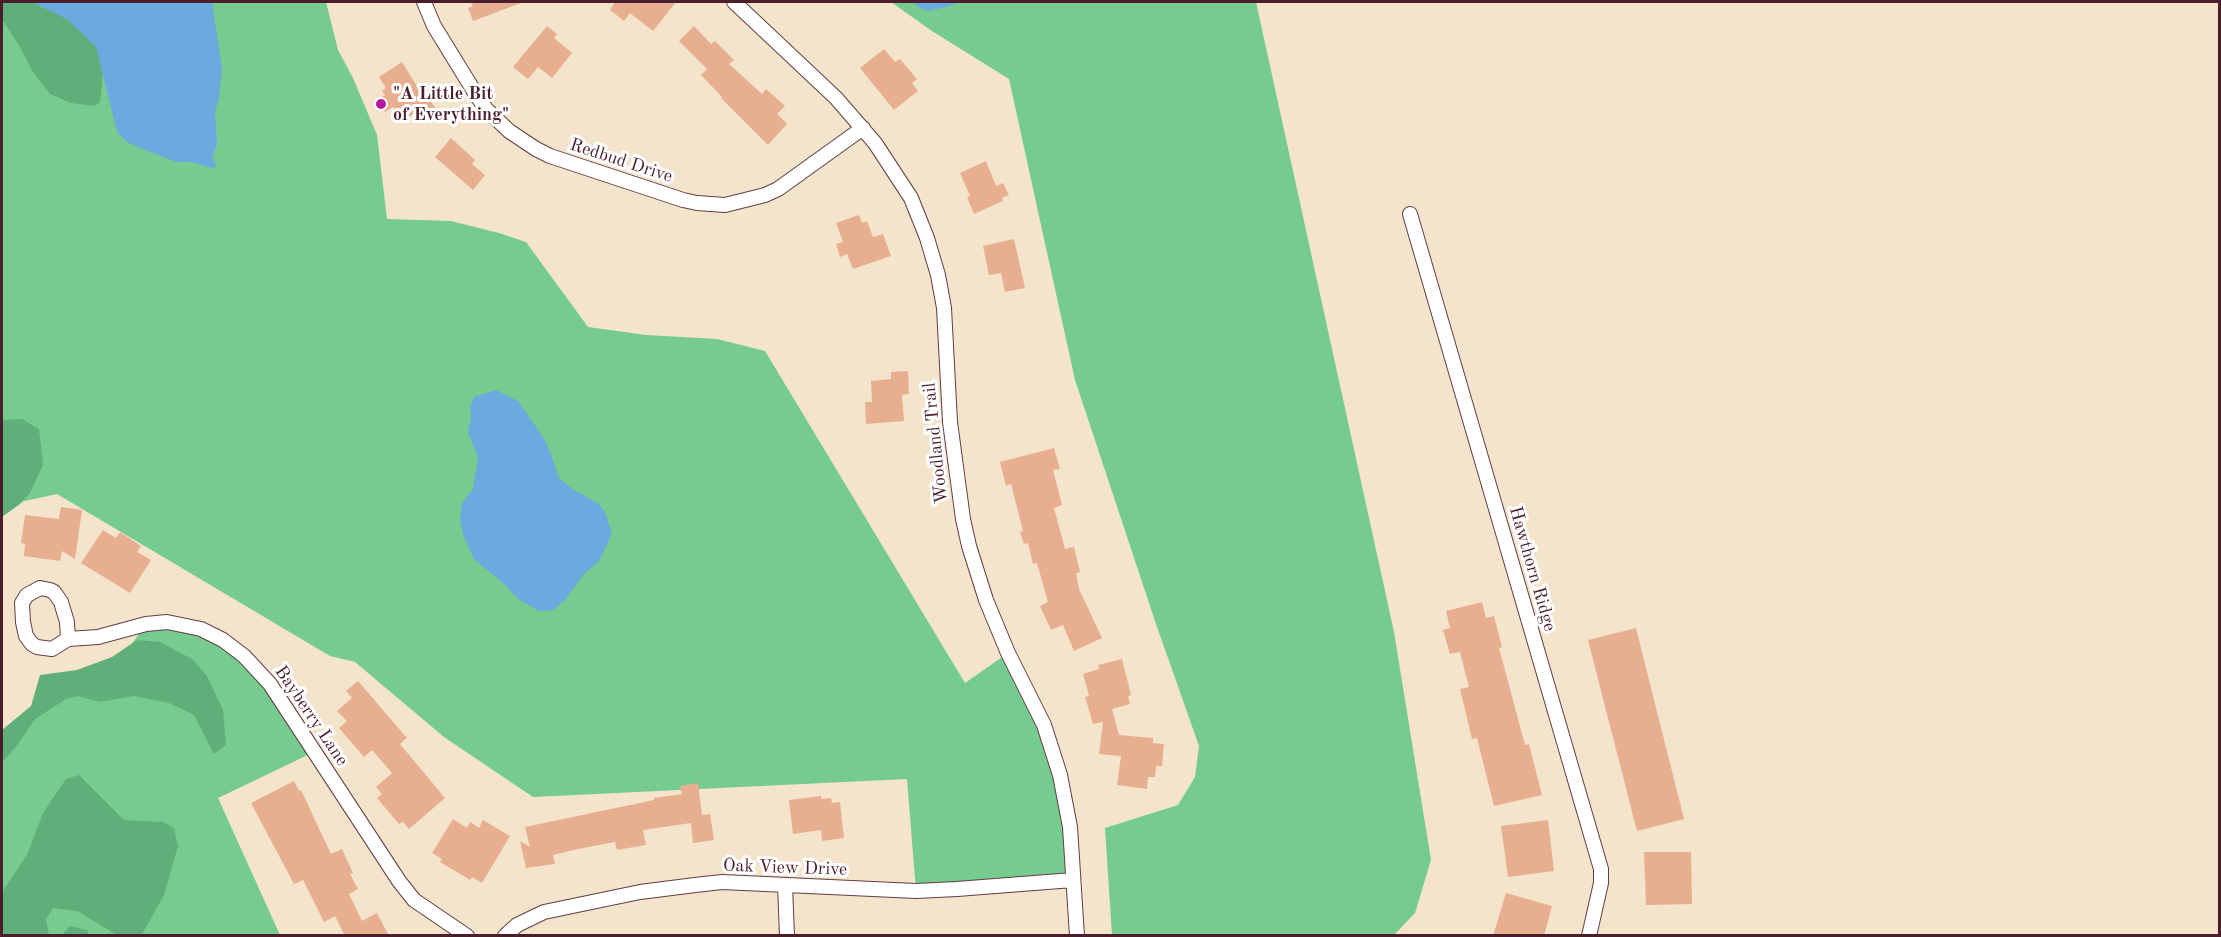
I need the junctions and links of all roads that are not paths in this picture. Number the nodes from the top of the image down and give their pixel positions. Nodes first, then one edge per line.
1 (424, 2) edge
2 (734, 2) edge
3 (863, 128) junction
4 (1410, 214) dead end
5 (68, 639) junction
6 (1073, 880) junction
7 (785, 885) junction
8 (467, 936) edge
9 (505, 936) edge
10 (787, 936) edge
11 (1077, 936) edge
12 (1589, 936) edge

1 - 3 street, Redbud Drive
2 - 3 street, Woodland Trail
3 - 6 street, Woodland Trail
4 - 12 street, Hawthorn Ridge
5 - 5 street, Bayberry Lane
5 - 8 street, Bayberry Lane
6 - 7 street, Oak View Drive
6 - 11 street, Woodland Trail
7 - 9 street, Oak View Drive
7 - 10 street

